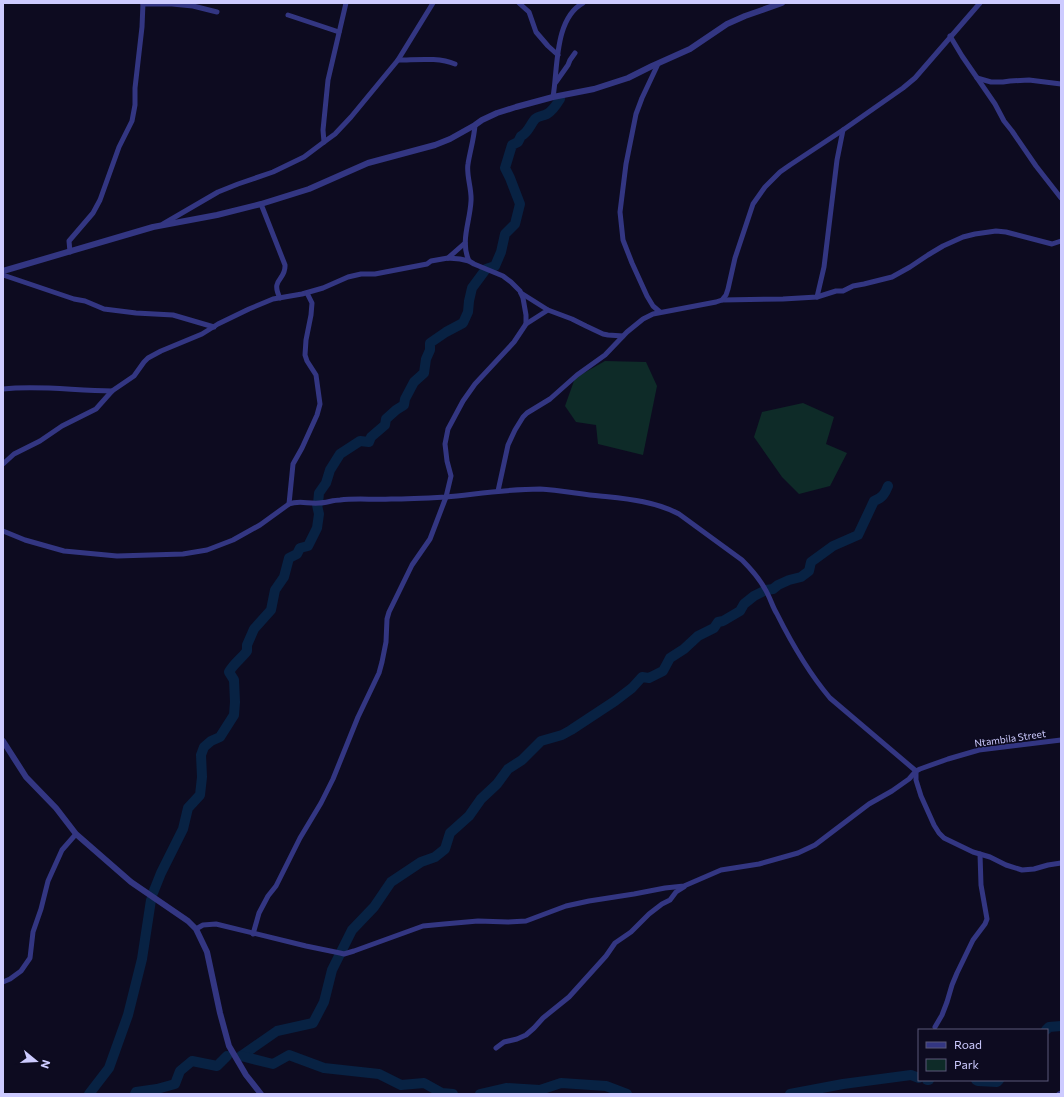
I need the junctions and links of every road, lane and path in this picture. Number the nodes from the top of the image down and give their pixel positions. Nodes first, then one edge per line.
1 (346, 3) edge
2 (433, 3) edge
3 (519, 3) edge
4 (582, 3) edge
5 (782, 3) edge
6 (980, 3) edge
7 (143, 4) edge
8 (217, 12) dead end
9 (288, 15) dead end
10 (339, 32) junction
11 (950, 36) junction
12 (575, 53) dead end
13 (558, 55) junction
14 (398, 60) junction
15 (455, 64) dead end
16 (658, 64) junction
17 (977, 78) junction
18 (555, 83) junction
19 (1061, 84) edge
20 (553, 97) junction
21 (475, 125) junction
22 (843, 130) junction
23 (324, 142) junction
24 (1061, 198) edge
25 (261, 204) junction
26 (162, 225) junction
27 (1061, 241) edge
28 (465, 243) junction
29 (70, 252) junction
30 (448, 258) junction
31 (469, 261) junction
32 (3, 271) edge
33 (3, 275) edge
34 (307, 293) junction
35 (520, 294) junction
36 (817, 296) junction
37 (280, 298) junction
38 (722, 300) junction
39 (548, 310) junction
40 (660, 312) junction
41 (526, 324) junction
42 (214, 326) junction
43 (623, 336) junction
44 (3, 389) edge
45 (112, 391) junction
46 (3, 464) edge
47 (498, 491) junction
48 (446, 497) junction
49 (289, 504) junction
50 (3, 531) edge
51 (1061, 740) edge
52 (3, 741) edge
53 (916, 772) junction
54 (76, 834) junction
55 (980, 854) junction
56 (1061, 863) edge
57 (684, 886) junction
58 (196, 929) junction
59 (253, 934) junction
60 (3, 982) edge
61 (935, 1027) dead end
62 (496, 1048) dead end
63 (261, 1094) edge

1 - 10 street
2 - 14 street
3 - 13 street
4 - 13 street
5 - 16 street
6 - 11 street
7 - 8 street
7 - 29 street
9 - 10 street
10 - 23 street
11 - 17 street
11 - 22 street
12 - 18 street
13 - 18 street
14 - 15 street
14 - 23 street
16 - 20 street
16 - 40 street
17 - 19 street
17 - 24 street
18 - 20 street
20 - 21 street
21 - 25 street
21 - 28 street
22 - 36 street
22 - 38 street
23 - 26 street
25 - 26 street
25 - 37 street
26 - 29 street
27 - 36 street
28 - 30 street
28 - 31 street
29 - 32 street
30 - 31 street
30 - 34 street
31 - 35 street
33 - 42 street
34 - 37 street
34 - 49 street
35 - 39 street
35 - 41 street
36 - 38 street
37 - 42 street
38 - 40 street
39 - 41 street
39 - 43 street
40 - 43 street
41 - 48 street
42 - 45 street
43 - 47 street
44 - 45 street
45 - 46 street
47 - 48 street
47 - 53 street
48 - 49 street
48 - 59 street
49 - 50 street
51 - 53 street, Ntambila Street
52 - 54 street
53 - 55 street
53 - 57 street, Ntambila Street
54 - 58 street
54 - 60 street
55 - 56 street
55 - 61 street
57 - 59 street
57 - 62 street
58 - 59 street
58 - 63 street

